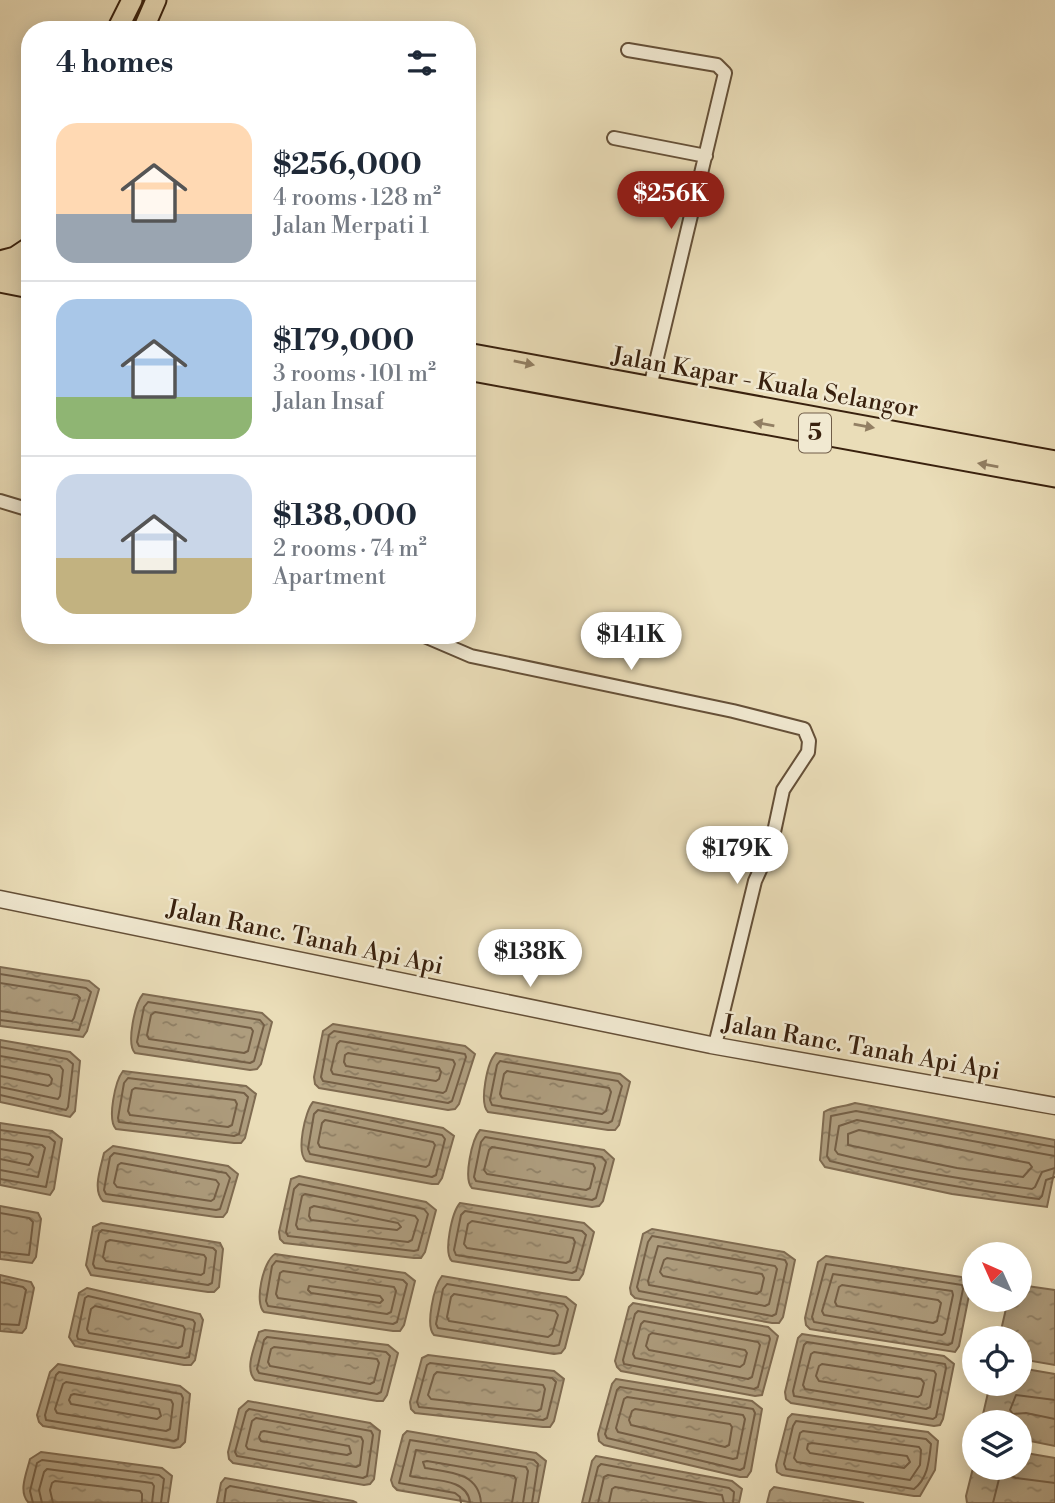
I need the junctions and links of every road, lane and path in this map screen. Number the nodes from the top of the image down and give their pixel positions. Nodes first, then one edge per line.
1 (132, 0) edge
2 (156, 0) edge
3 (122, 21) edge
4 (147, 21) edge
5 (628, 50) dead end
6 (614, 138) dead end
7 (706, 156) junction
8 (21, 253) edge
9 (0, 263) edge
10 (21, 269) edge
11 (0, 282) edge
12 (21, 286) edge
13 (476, 355) edge
14 (476, 372) edge
15 (650, 387) junction
16 (1055, 461) edge
17 (1055, 477) edge
18 (0, 501) edge
19 (21, 507) edge
20 (443, 644) edge
21 (0, 899) edge
22 (715, 1045) junction
23 (1055, 1106) edge

1 - 3 highway
2 - 4 highway
5 - 7 street
6 - 7 street
7 - 15 street
8 - 9 highway
9 - 10 highway
11 - 12 highway
13 -> 15 highway, Jalan Kapar - Kuala Selangor / 5
17 -> 14 highway, Jalan Kapar - Kuala Selangor / 5
15 -> 16 highway, Jalan Kapar - Kuala Selangor / 5
18 - 19 street
20 - 22 street
21 - 22 street, Jalan Ranc. Tanah Api Api
22 - 23 street, Jalan Ranc. Tanah Api Api

